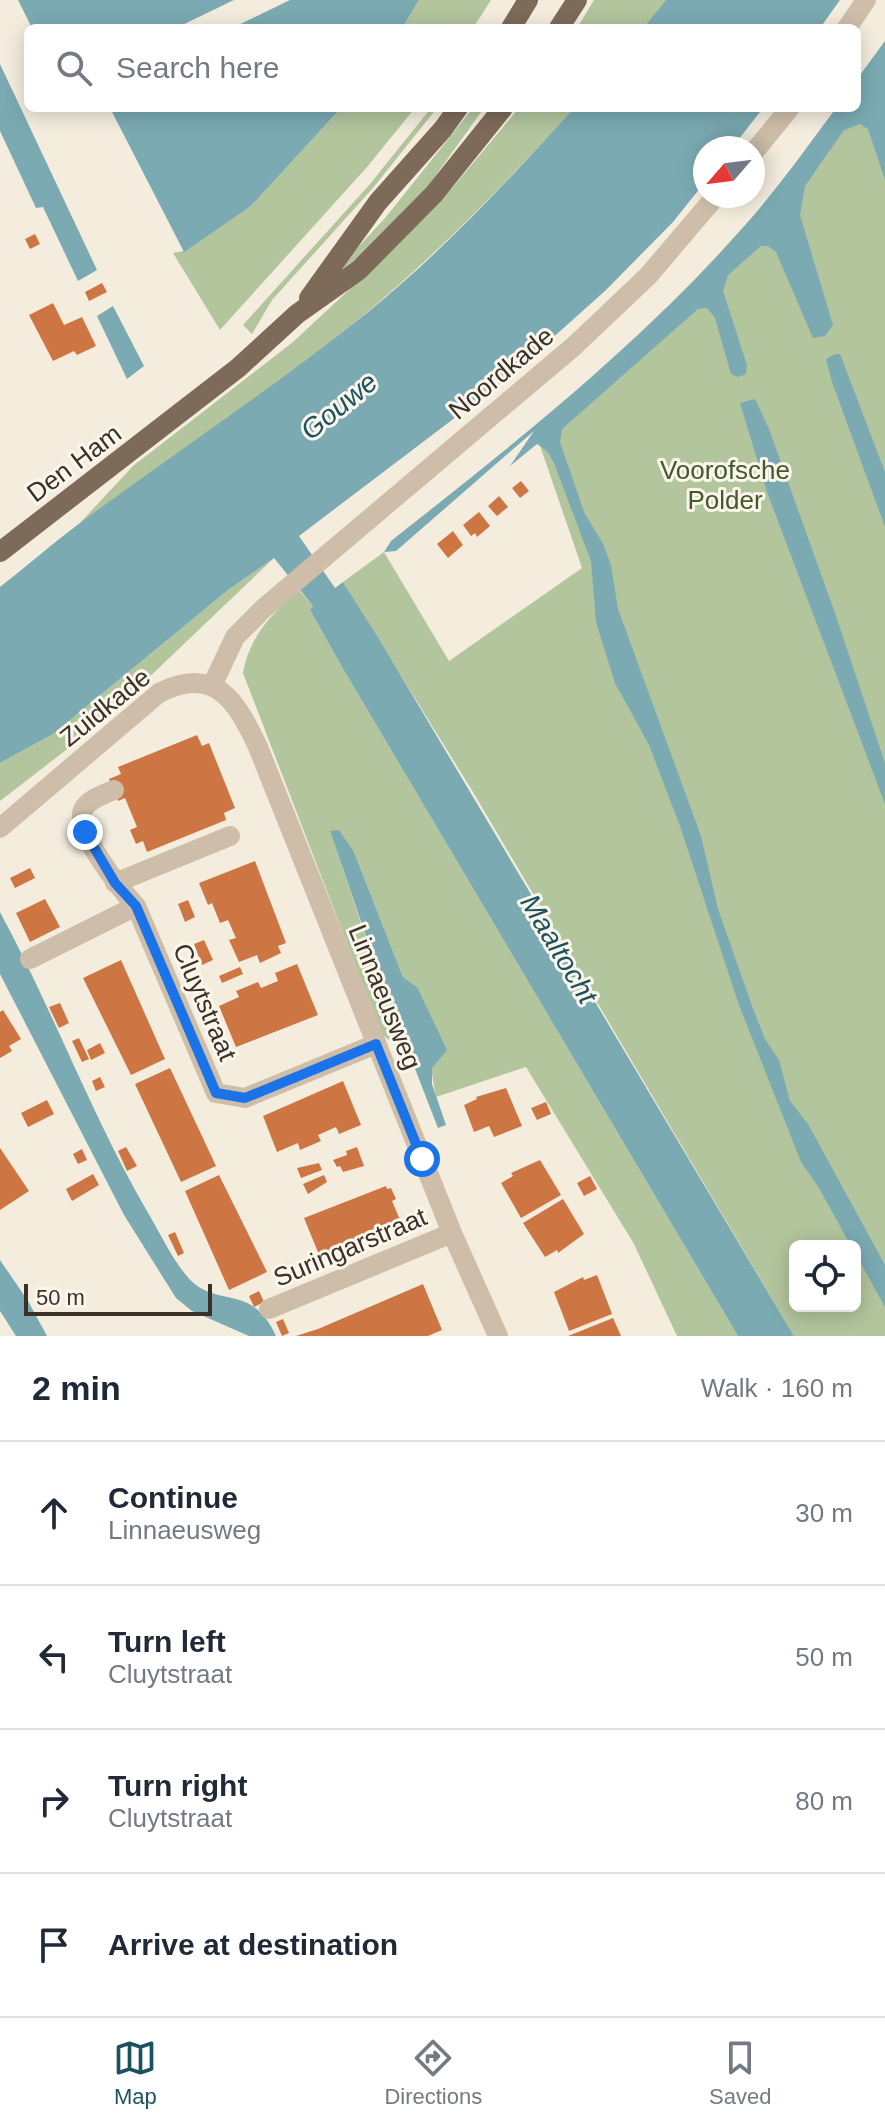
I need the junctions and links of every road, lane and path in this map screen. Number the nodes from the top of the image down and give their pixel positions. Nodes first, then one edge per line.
1 (528, 0) edge
2 (577, 0) edge
3 (866, 0) edge
4 (513, 24) edge
5 (562, 24) edge
6 (850, 24) edge
7 (455, 112) edge
8 (500, 112) edge
9 (787, 112) edge
10 (765, 138) edge
11 (706, 208) edge
12 (297, 314) junction
13 (0, 552) edge
14 (212, 686) junction
15 (114, 790) dead end
16 (0, 828) edge
17 (230, 836) dead end
18 (115, 883) junction
19 (136, 906) junction
20 (30, 959) dead end
21 (376, 1044) junction
22 (452, 1233) junction
23 (269, 1309) dead end
24 (498, 1336) edge

1 - 4 main road
2 - 5 main road
3 - 6 street
7 - 12 main road
8 - 12 main road
9 - 10 street
11 - 14 street, Noordkade
12 - 13 main road, Den Ham
14 - 16 street, Zuidkade
14 - 21 street, Linnaeusweg
15 - 18 street, Cluytstraat
17 - 18 street
18 - 19 street, Cluytstraat
19 - 20 street
19 - 21 street, Cluytstraat
21 - 22 street, Linnaeusweg
22 - 23 street, Suringarstraat
22 - 24 street, Linnaeusweg

